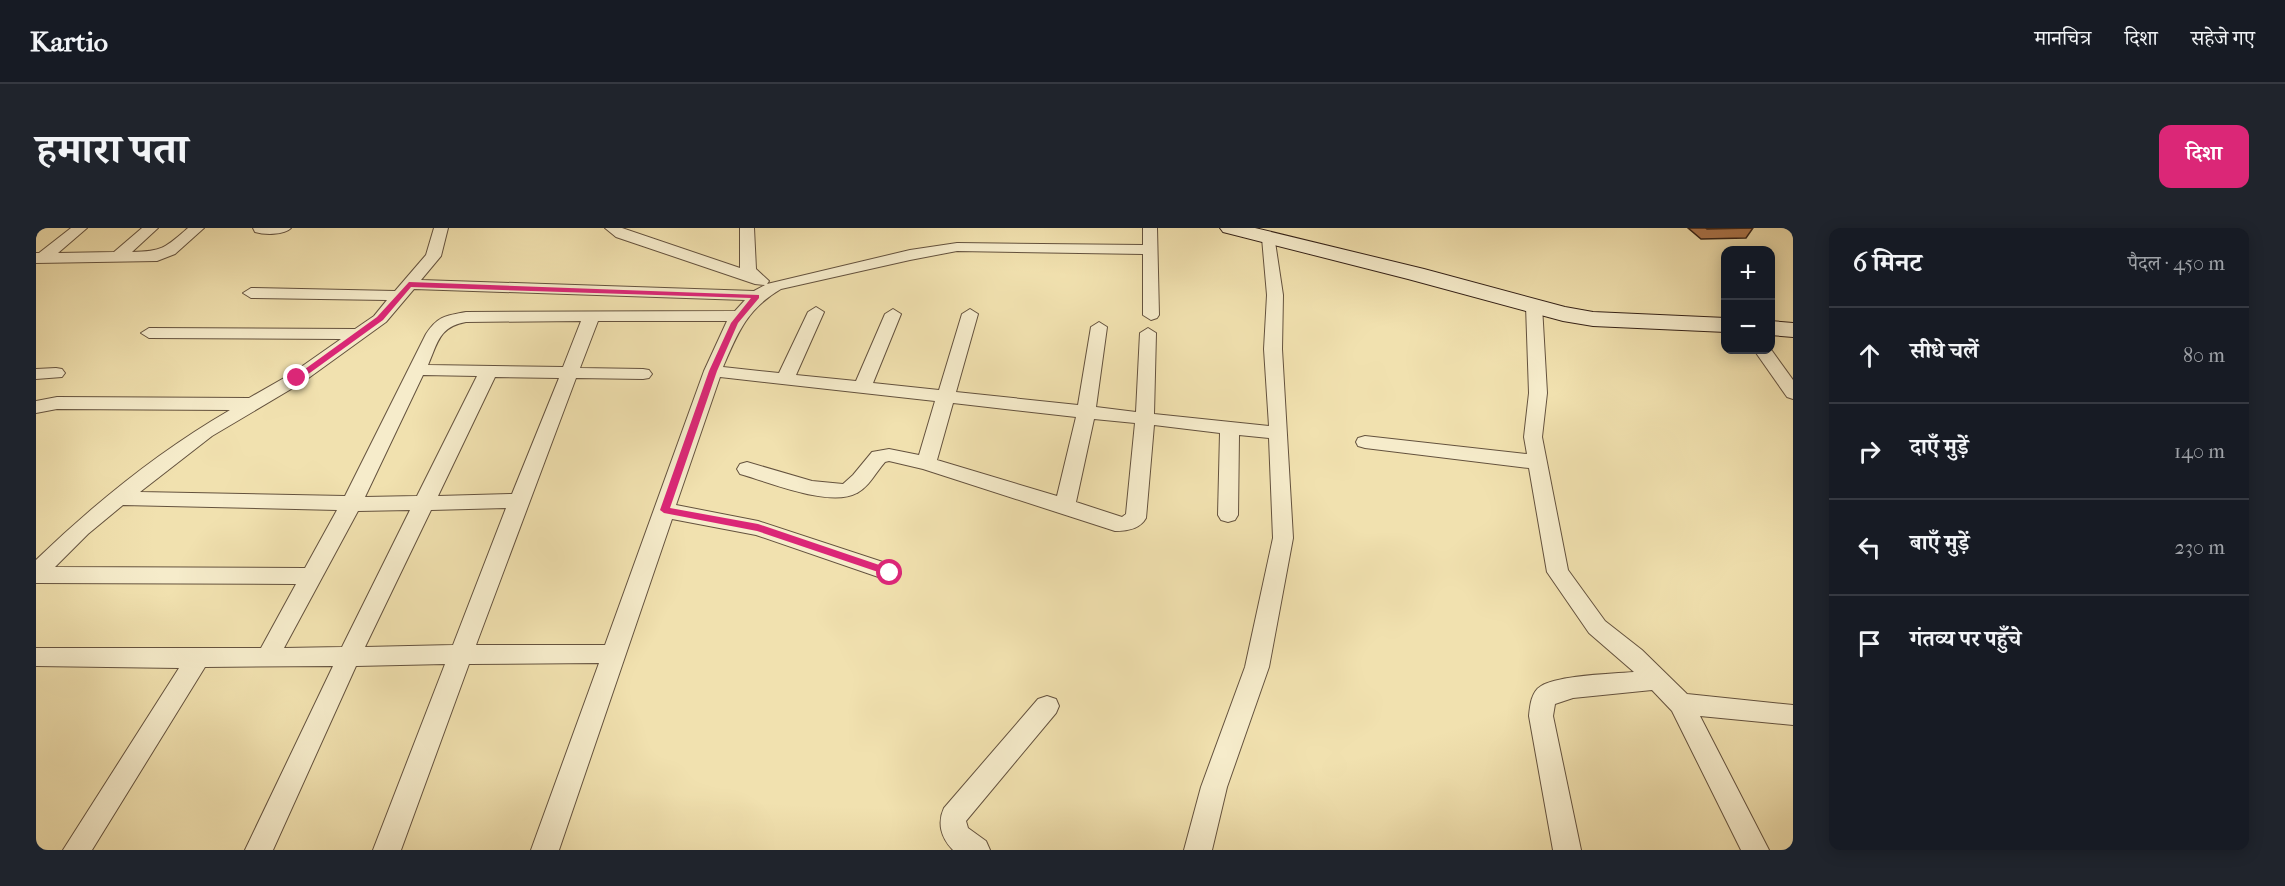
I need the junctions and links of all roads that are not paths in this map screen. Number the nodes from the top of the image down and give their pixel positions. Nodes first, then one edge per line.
1 (80, 228) edge
2 (151, 228) edge
3 (197, 228) edge
4 (284, 228) edge
5 (441, 228) edge
6 (651, 228) edge
7 (747, 228) edge
8 (1150, 228) edge
9 (1233, 228) edge
10 (260, 229) edge
11 (616, 231) edge
12 (1269, 238) junction
13 (1150, 250) junction
14 (117, 257) junction
15 (39, 258) edge
16 (756, 287) junction
17 (405, 290) junction
18 (251, 293) dead end
19 (1534, 306) junction
20 (816, 312) dead end
21 (893, 314) dead end
22 (969, 314) dead end
23 (740, 316) junction
24 (591, 318) junction
25 (1721, 325) edge
26 (1099, 327) dead end
27 (1775, 328) edge
28 (1793, 330) edge
29 (149, 333) dead end
30 (359, 334) junction
31 (1765, 354) edge
32 (415, 370) junction
33 (713, 371) junction
34 (488, 372) junction
35 (570, 372) junction
36 (56, 373) dead end
37 (36, 374) edge
38 (643, 374) dead end
39 (785, 379) junction
40 (863, 387) junction
41 (1793, 393) edge
42 (947, 396) junction
43 (250, 404) junction
44 (36, 407) edge
45 (1086, 411) junction
46 (1146, 418) junction
47 (1230, 428) junction
48 (1278, 433) junction
49 (1365, 442) dead end
50 (1536, 462) junction
51 (926, 463) junction
52 (747, 469) dead end
53 (119, 498) junction
54 (519, 501) junction
55 (424, 503) junction
56 (351, 504) junction
57 (1065, 506) junction
58 (664, 510) junction
59 (1228, 515) dead end
60 (890, 573) dead end
61 (36, 574) edge
62 (312, 576) junction
63 (461, 654) junction
64 (614, 654) junction
65 (349, 656) junction
66 (36, 657) edge
67 (267, 658) junction
68 (197, 660) junction
69 (1657, 680) junction
70 (1681, 704) junction
71 (1047, 706) dead end
72 (1793, 715) edge
73 (77, 850) edge
74 (259, 850) edge
75 (387, 850) edge
76 (545, 850) edge
77 (976, 850) edge
78 (1198, 850) edge
79 (1567, 850) edge
80 (1755, 850) edge

1 - 15 street
2 - 14 street
3 - 14 street
4 - 10 street
5 - 17 street
6 - 11 street
7 - 16 street
8 - 13 street
9 - 12 street
11 - 16 street
12 - 19 street
12 - 48 street
13 - 16 street
13 - 46 street
14 - 15 street
16 - 17 street
16 - 23 street
17 - 18 street
17 - 30 street
19 - 25 street
19 - 50 street
20 - 39 street
21 - 40 street
22 - 42 street
23 - 24 street
23 - 33 street
24 - 32 street
24 - 35 street
26 - 45 street
27 - 28 street
29 - 30 street
30 - 43 street
31 - 41 street
32 - 34 street
32 - 56 street
33 - 39 street
33 - 58 street
34 - 35 street
34 - 55 street
35 - 38 street
35 - 54 street
36 - 37 street
39 - 40 street
40 - 42 street
42 - 45 street
42 - 51 street
43 - 44 street
43 - 53 street
45 - 46 street
45 - 57 street
46 - 47 street
46 - 57 street
47 - 48 street
47 - 59 street
48 - 78 street
49 - 50 street
50 - 69 street
51 - 52 street
51 - 57 street
53 - 56 street
53 - 61 street
54 - 55 street
54 - 63 street
55 - 56 street
55 - 65 street
56 - 62 street
58 - 60 street
58 - 64 street
61 - 62 street
62 - 67 street
63 - 64 street
63 - 65 street
63 - 75 street
64 - 76 street
65 - 67 street
65 - 74 street
66 - 68 street
67 - 68 street
68 - 73 street
69 - 70 street
69 - 79 street
70 - 72 street
70 - 80 street
71 - 77 street

